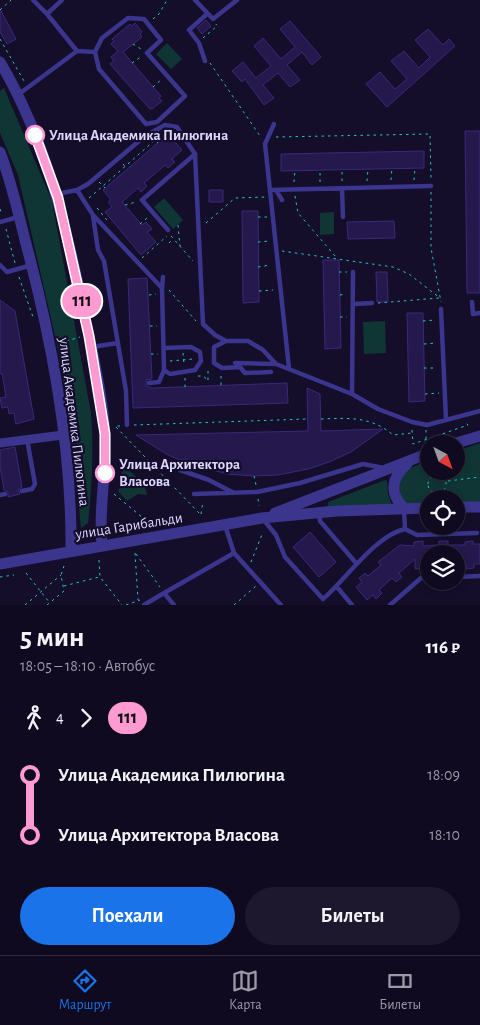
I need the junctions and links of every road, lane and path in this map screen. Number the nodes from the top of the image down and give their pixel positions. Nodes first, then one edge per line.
1 (11, 0) edge
2 (33, 0) edge
3 (62, 0) edge
4 (167, 0) edge
5 (195, 0) edge
6 (237, 0) edge
7 (0, 10) edge
8 (47, 14) junction
9 (207, 14) junction
10 (212, 20) junction
11 (149, 23) dead end
12 (0, 39) edge
13 (203, 39) dead end
14 (133, 44) dead end
15 (77, 51) junction
16 (96, 52) junction
17 (147, 53) junction
18 (205, 59) joint
19 (0, 62) edge
20 (132, 63) dead end
21 (167, 75) junction
22 (21, 76) dead end
23 (153, 87) dead end
24 (19, 94) junction
25 (274, 124) dead end
26 (151, 143) junction
27 (158, 143) dead end
28 (266, 144) junction
29 (154, 146) dead end
30 (0, 152) edge
31 (195, 154) junction
32 (137, 155) junction
33 (140, 158) dead end
34 (125, 166) junction
35 (392, 168) dead end
36 (415, 168) dead end
37 (127, 169) dead end
38 (368, 169) dead end
39 (295, 170) dead end
40 (320, 170) dead end
41 (342, 170) dead end
42 (96, 177) junction
43 (103, 186) junction
44 (414, 186) junction
45 (431, 186) junction
46 (391, 187) junction
47 (105, 188) dead end
48 (342, 188) junction
49 (366, 188) junction
50 (294, 189) junction
51 (319, 189) junction
52 (77, 190) junction
53 (273, 190) junction
54 (282, 190) junction
55 (57, 194) junction
56 (86, 196) dead end
57 (271, 196) junction
58 (142, 200) junction
59 (282, 200) dead end
60 (124, 205) dead end
61 (0, 209) edge
62 (153, 212) junction
63 (93, 215) junction
64 (273, 216) junction
65 (343, 216) dead end
66 (19, 217) junction
67 (258, 217) dead end
68 (2, 222) edge
69 (140, 224) dead end
70 (178, 225) dead end
71 (198, 226) junction
72 (161, 230) dead end
73 (168, 230) dead end
74 (167, 237) junction
75 (174, 239) junction
76 (275, 240) junction
77 (258, 242) dead end
78 (169, 243) dead end
79 (180, 247) junction
80 (276, 250) junction
81 (336, 258) junction
82 (142, 259) dead end
83 (0, 265) edge
84 (32, 265) junction
85 (278, 265) junction
86 (258, 266) dead end
87 (17, 270) junction
88 (200, 270) junction
89 (353, 272) dead end
90 (163, 277) dead end
91 (162, 288) junction
92 (280, 290) junction
93 (259, 291) dead end
94 (171, 292) dead end
95 (440, 298) junction
96 (370, 302) joint
97 (472, 302) dead end
98 (354, 304) junction
99 (441, 309) joint
100 (480, 314) edge
101 (442, 320) junction
102 (423, 321) dead end
103 (35, 322) dead end
104 (86, 322) junction
105 (203, 324) junction
106 (226, 341) junction
107 (118, 343) junction
108 (443, 343) junction
109 (50, 344) junction
110 (424, 344) dead end
111 (91, 348) junction
112 (164, 348) junction
113 (183, 348) junction
114 (201, 358) junction
115 (184, 360) junction
116 (164, 361) junction
117 (234, 363) dead end
118 (276, 364) junction
119 (208, 365) dead end
120 (222, 368) junction
121 (288, 368) junction
122 (424, 368) dead end
123 (444, 368) junction
124 (164, 370) junction
125 (184, 372) junction
126 (271, 372) dead end
127 (194, 377) dead end
128 (149, 383) dead end
129 (132, 385) dead end
130 (221, 385) dead end
131 (126, 386) junction
132 (185, 387) dead end
133 (445, 393) junction
134 (352, 394) junction
135 (425, 394) dead end
136 (480, 411) edge
137 (321, 419) dead end
138 (307, 420) dead end
139 (446, 420) junction
140 (412, 422) junction
141 (426, 424) junction
142 (128, 425) junction
143 (468, 426) dead end
144 (412, 433) junction
145 (64, 434) junction
146 (426, 435) edge
147 (441, 435) edge
148 (480, 436) edge
149 (28, 439) junction
150 (465, 440) edge
151 (420, 442) edge
152 (0, 443) edge
153 (420, 456) edge
154 (413, 459) junction
155 (184, 462) dead end
156 (388, 469) junction
157 (480, 477) edge
158 (447, 481) junction
159 (22, 491) dead end
160 (233, 492) junction
161 (114, 494) dead end
162 (194, 494) dead end
163 (205, 494) junction
164 (465, 507) edge
165 (480, 507) edge
166 (404, 508) junction
167 (420, 508) edge
168 (319, 513) junction
169 (262, 518) junction
170 (149, 523) dead end
171 (225, 525) junction
172 (405, 529) junction
173 (263, 532) dead end
174 (477, 533) dead end
175 (102, 545) junction
176 (71, 551) junction
177 (234, 553) junction
178 (99, 560) dead end
179 (356, 563) junction
180 (1, 564) edge
181 (64, 566) dead end
182 (248, 569) junction
183 (26, 573) dead end
184 (14, 575) dead end
185 (61, 575) junction
186 (480, 576) edge
187 (0, 577) edge
188 (100, 577) junction
189 (465, 577) edge
190 (420, 579) edge
191 (260, 582) junction
192 (63, 586) junction
193 (337, 587) junction
194 (40, 590) junction
195 (164, 593) junction
196 (138, 600) dead end
197 (50, 602) junction
198 (25, 605) edge
199 (47, 605) edge
200 (122, 605) edge
201 (144, 605) edge
202 (174, 605) edge
203 (234, 605) edge
204 (280, 605) edge
205 (352, 605) edge
206 (390, 605) edge

1 - 7 path
2 - 8 lane
3 - 8 lane
4 - 11 path
5 - 9 lane
6 - 10 lane
8 - 15 lane
9 - 10 lane
9 - 18 lane
10 - 13 path
12 - 22 path
14 - 17 path
15 - 16 lane
15 - 24 lane
16 - 17 lane
16 - 21 lane
17 - 20 path
17 - 21 lane
18 - 28 path
19 - 24 street, улица Академика Пилюгина
21 - 23 path
24 - 55 street, улица Академика Пилюгина
25 - 28 lane
26 - 27 path
26 - 29 path
26 - 32 path
28 - 45 path
28 - 53 lane
30 - 66 street, улица Академика Пилюгина
31 - 42 lane
31 - 58 lane
31 - 71 lane
32 - 33 path
32 - 34 path
34 - 37 path
34 - 43 path
35 - 46 path
36 - 44 path
38 - 49 path
39 - 50 path
40 - 51 path
41 - 48 path
42 - 43 path
42 - 52 lane
43 - 47 path
43 - 56 path
44 - 45 lane
44 - 46 lane
45 - 95 path
46 - 49 lane
48 - 49 lane
48 - 51 lane
48 - 65 lane
50 - 51 lane
50 - 54 lane
52 - 55 lane
52 - 63 lane
53 - 54 lane
53 - 57 lane
53 - 59 lane
54 - 81 path
55 - 104 street, улица Академика Пилюгина
57 - 64 lane
57 - 71 path
58 - 60 path
58 - 62 lane
61 - 68 path
62 - 69 path
62 - 73 lane
63 - 91 lane
63 - 107 lane
64 - 67 path
64 - 76 lane
66 - 68 lane
66 - 84 street, улица Академика Пилюгина
68 - 87 path
70 - 79 path
71 - 88 lane
72 - 74 path
74 - 75 path
74 - 82 path
75 - 78 path
75 - 79 path
76 - 77 path
76 - 80 lane
79 - 88 path
80 - 81 path
80 - 85 lane
81 - 95 path
83 - 87 lane
84 - 87 lane
84 - 109 street, улица Академика Пилюгина
85 - 86 path
85 - 92 lane
87 - 103 path
88 - 105 lane
89 - 98 lane
90 - 91 lane
91 - 112 lane
92 - 93 path
92 - 121 lane
94 - 105 path
95 - 96 path
95 - 99 path
96 - 98 lane
97 - 100 lane
98 - 134 lane
99 - 101 lane
101 - 102 path
101 - 108 lane
104 - 109 path
104 - 111 street, улица Академика Пилюгина
105 - 106 lane
106 - 118 lane
106 - 120 lane
107 - 111 lane
107 - 131 lane
108 - 110 path
108 - 123 lane
109 - 145 street, улица Академика Пилюгина
111 - 175 street, улица Академика Пилюгина
112 - 113 lane
112 - 116 lane
113 - 114 lane
113 - 115 path
114 - 115 path
114 - 125 lane
115 - 116 path
115 - 125 path
116 - 124 lane
117 - 118 lane
118 - 121 lane
119 - 127 path
120 - 126 lane
120 - 130 path
121 - 134 lane
122 - 123 path
123 - 133 lane
124 - 125 lane
124 - 128 lane
125 - 132 path
129 - 131 lane
131 - 142 lane
133 - 135 path
133 - 139 lane
134 - 140 lane
136 - 139 lane
137 - 144 path
138 - 142 path
139 - 141 lane
140 - 141 lane
140 - 144 path
141 - 146 path
142 - 163 path
143 - 147 path
144 - 151 path
145 - 149 street
145 - 176 street, улица Академика Пилюгина
148 - 150 street
149 - 152 street
149 - 159 lane
153 - 154 street, улица Гарибальди
154 - 156 street, улица Гарибальди
154 - 166 street, улица Гарибальди
155 - 160 lane
156 - 160 lane
156 - 169 street, улица Гарибальди
157 - 158 path
158 - 158 path
160 - 163 lane
161 - 170 path
162 - 163 lane
164 - 165 street
166 - 167 street, улица Гарибальди
166 - 168 street, улица Гарибальди
166 - 172 lane
168 - 169 street, улица Гарибальди
168 - 179 lane
169 - 171 street, улица Гарибальди
169 - 193 lane
171 - 175 street, улица Гарибальди
171 - 177 lane
172 - 174 lane
172 - 179 lane
173 - 182 path
175 - 176 street, улица Гарибальди
176 - 180 street, улица Гарибальди
177 - 182 lane
177 - 195 lane
178 - 188 path
179 - 193 lane
181 - 185 path
182 - 191 lane
183 - 194 path
184 - 187 path
185 - 192 path
185 - 194 path
186 - 189 lane
188 - 192 path
188 - 200 path
190 - 206 lane
191 - 203 path
191 - 204 lane
192 - 197 path
193 - 205 lane
194 - 197 path
194 - 198 path
195 - 196 path
195 - 201 lane
195 - 202 lane
197 - 199 path

